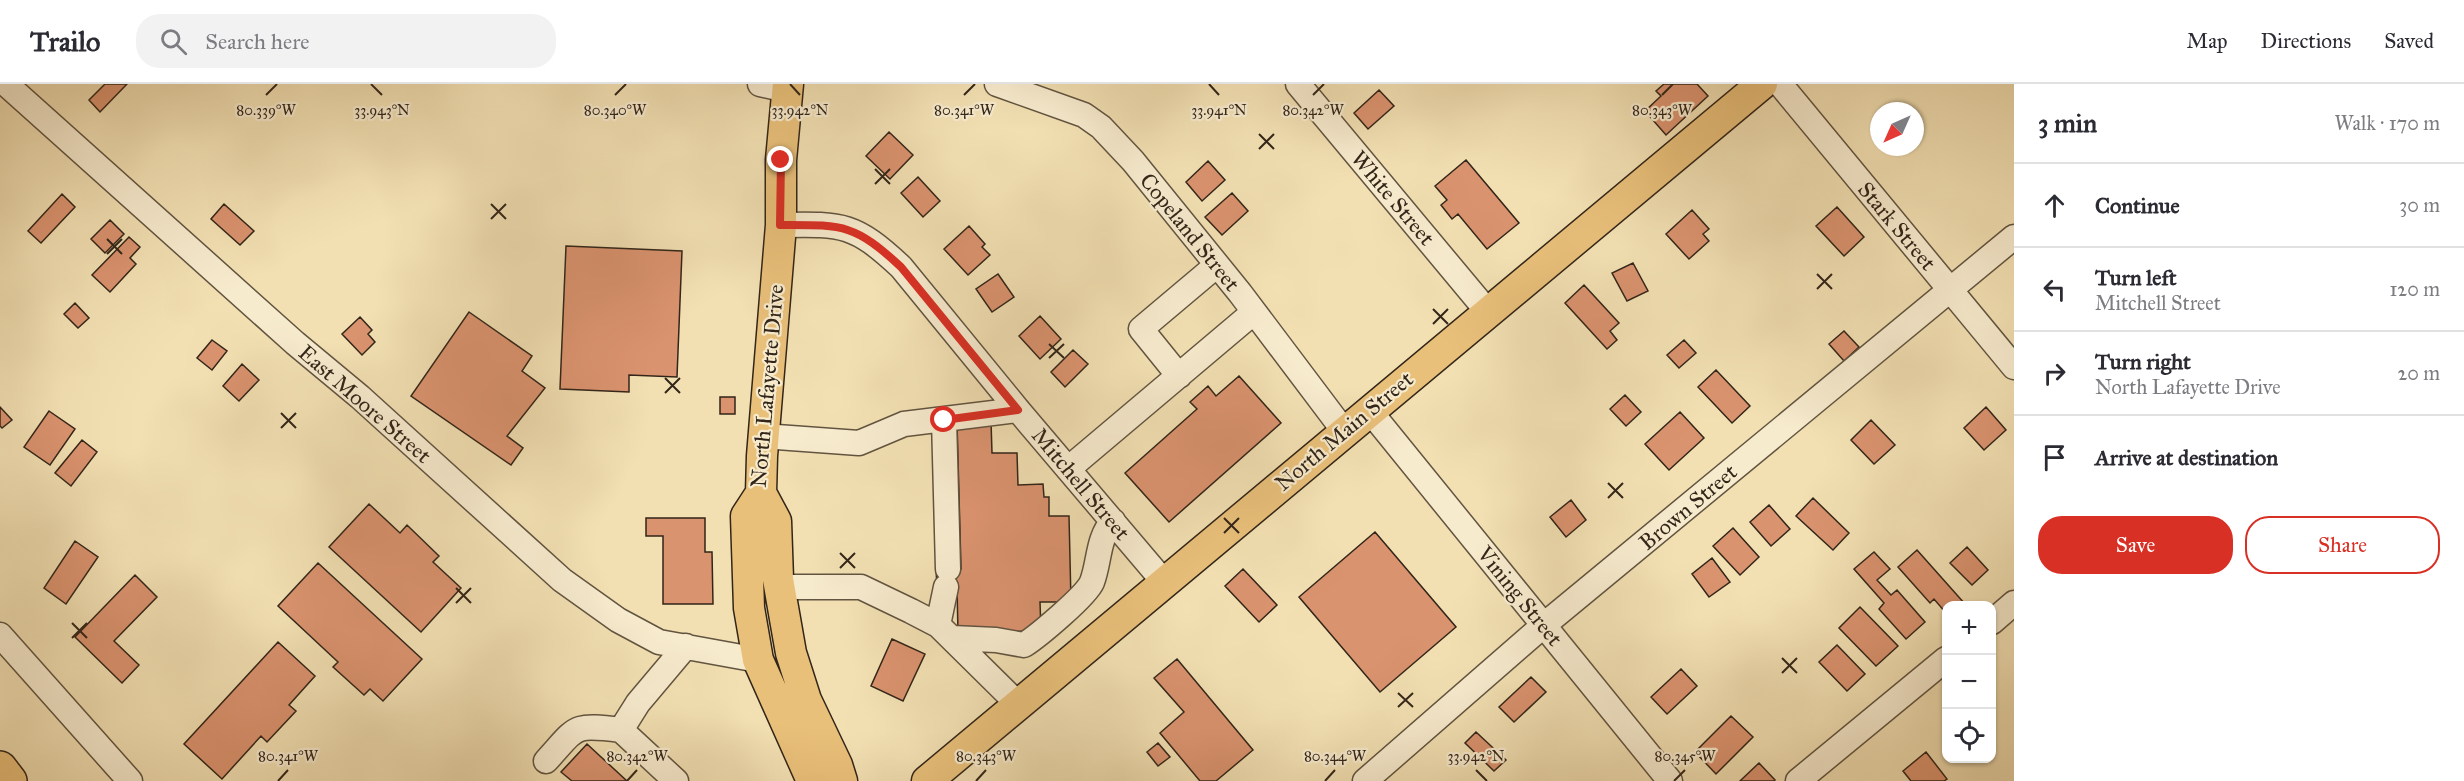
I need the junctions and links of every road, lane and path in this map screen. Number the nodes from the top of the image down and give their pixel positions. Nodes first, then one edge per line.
1 (6, 84) edge
2 (997, 84) edge
3 (1298, 84) edge
4 (1762, 84) edge
5 (1780, 84) edge
6 (778, 86) edge
7 (780, 225) junction
8 (2014, 237) edge
9 (1217, 265) junction
10 (1950, 290) junction
11 (1254, 312) junction
12 (1488, 312) junction
13 (2014, 367) edge
14 (1179, 376) junction
15 (1018, 410) junction
16 (1369, 410) junction
17 (944, 420) junction
18 (1344, 431) junction
19 (763, 436) junction
20 (1068, 469) junction
21 (754, 505) junction
22 (1113, 521) junction
23 (1164, 582) junction
24 (780, 587) junction
25 (2014, 603) edge
26 (1996, 619) edge
27 (1544, 626) junction
28 (945, 632) junction
29 (0, 635) edge
30 (686, 646) junction
31 (758, 660) junction
32 (1942, 663) edge
33 (1018, 704) junction
34 (621, 730) junction
35 (546, 761) dead end
36 (0, 768) edge
37 (10, 781) edge
38 (130, 781) edge
39 (676, 781) edge
40 (812, 781) edge
41 (842, 781) edge
42 (927, 781) edge
43 (1365, 781) edge
44 (1670, 781) edge
45 (1798, 781) edge

1 - 30 street, East Moore Street
2 - 9 street, Copeland Street
3 - 12 street, White Street
4 - 12 main road, North Main Street
5 - 10 street, Stark Street
6 - 7 main road, North Lafayette Drive
7 - 15 street, Mitchell Street
7 - 19 main road, North Lafayette Drive
8 - 10 street, Brown Street
9 - 11 street, Copeland Street
9 - 14 street
10 - 13 street, Stark Street
10 - 27 street, Brown Street
11 - 14 street
11 - 18 street, Copeland Street
12 - 16 main road, North Main Street
14 - 20 street
15 - 17 street
15 - 20 street, Mitchell Street
16 - 18 main road, North Main Street
16 - 27 street, Vining Street
17 - 19 street
17 - 28 street
18 - 23 main road, North Main Street
19 - 21 main road, North Lafayette Drive
20 - 22 street, Mitchell Street
21 - 24 main road
21 - 31 main road, North Lafayette Drive
22 - 23 street, Mitchell Street
22 - 28 street
23 - 33 main road, North Main Street
24 - 28 street
24 - 41 main road
25 - 26 street
27 - 43 street, Brown Street
27 - 44 street, Vining Street
28 - 33 street
29 - 38 street
30 - 31 street, East Moore Street
30 - 34 street
31 - 40 main road, North Lafayette Drive
32 - 45 street
33 - 42 main road, North Main Street
34 - 35 street
34 - 39 street
36 - 37 highway

